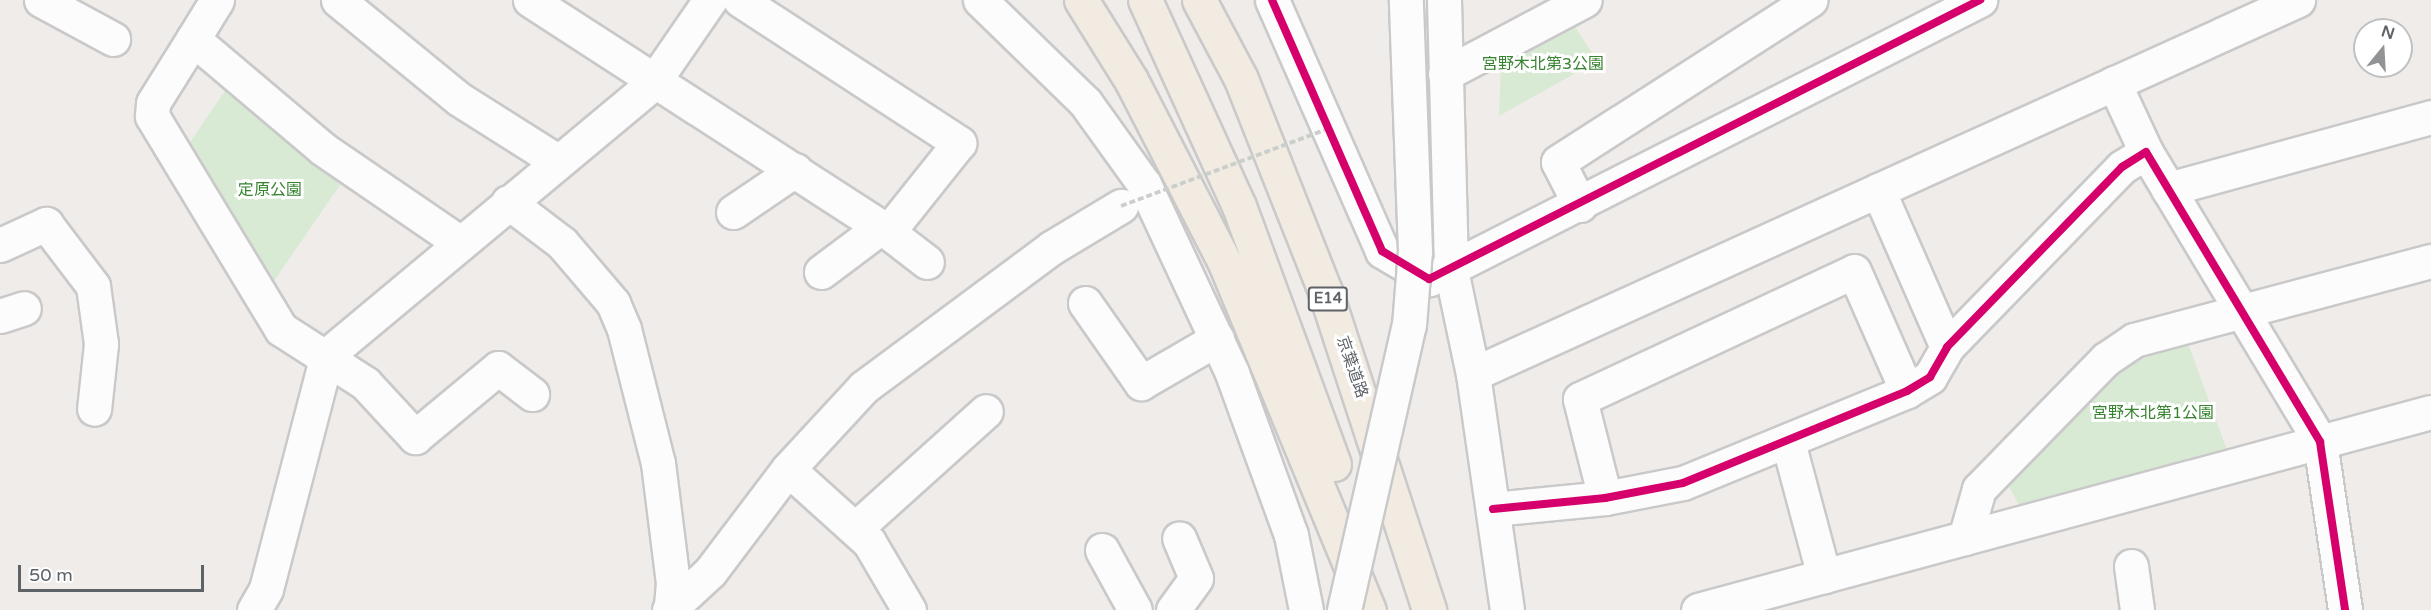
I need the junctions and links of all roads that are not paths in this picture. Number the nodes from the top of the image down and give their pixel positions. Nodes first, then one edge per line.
1 (41, 0) edge
2 (217, 0) edge
3 (339, 0) edge
4 (530, 0) edge
5 (710, 0) edge
6 (740, 0) edge
7 (980, 0) edge
8 (1081, 0) edge
9 (1145, 0) edge
10 (1199, 0) edge
11 (1213, 0) edge
12 (1272, 0) edge
13 (1406, 0) edge
14 (1444, 0) edge
15 (1585, 0) edge
16 (1810, 0) edge
17 (2298, 0) edge
18 (1967, 3) edge
19 (2250, 9) edge
20 (113, 39) dead end
21 (193, 39) junction
22 (1445, 74) junction
23 (1241, 79) junction
24 (2114, 83) junction
25 (652, 84) junction
26 (2431, 117) edge
27 (2146, 152) junction
28 (557, 161) junction
29 (795, 170) junction
30 (2168, 189) junction
31 (1878, 190) junction
32 (508, 202) junction
33 (1580, 205) junction
34 (1121, 206) road end
35 (734, 213) dead end
36 (884, 229) junction
37 (459, 242) junction
38 (0, 245) edge
39 (2431, 261) edge
40 (927, 262) dead end
41 (1451, 270) junction
42 (821, 272) dead end
43 (1085, 303) dead end
44 (2242, 312) junction
45 (1216, 339) junction
46 (1947, 347) junction
47 (327, 355) junction
48 (1473, 374) junction
49 (1907, 391) junction
50 (532, 394) dead end
51 (94, 409) dead end
52 (986, 411) dead end
53 (2431, 412) edge
54 (2320, 441) junction
55 (1788, 442) junction
56 (788, 469) junction
57 (1605, 498) junction
58 (1493, 508) junction
59 (855, 529) junction
60 (1179, 538) dead end
61 (1965, 538) junction
62 (1102, 550) dead end
63 (2132, 566) dead end
64 (1824, 576) junction
65 (670, 607) edge
66 (1708, 609) edge
67 (254, 610) edge
68 (909, 610) edge
69 (1135, 610) edge
70 (1173, 610) edge
71 (1306, 610) edge
72 (1344, 610) edge
73 (1370, 610) edge
74 (1375, 610) edge
75 (1429, 610) edge
76 (1508, 610) edge
77 (2137, 610) edge
78 (2345, 610) edge

1 - 20 street
2 - 21 street
3 - 28 street
4 - 25 street
5 - 25 street
6 - 36 street
7 - 45 street
8 - 73 highway
9 - 74 highway, E14
10 - 23 highway, 京葉道路 / E14
11 - 23 highway
12 - 41 street
13 - 72 street, bridge
14 - 22 street
15 - 22 street
16 - 33 street
17 - 19 street
18 - 33 street
19 - 24 street
21 - 37 street
21 - 47 street
22 - 41 street
23 - 75 highway, 京葉道路 / E14
24 - 27 street
24 - 31 street
25 - 28 street
25 - 29 street
26 - 30 street
27 - 30 street
27 - 46 street
28 - 32 street
29 - 35 street
29 - 36 street
30 - 44 street
31 - 46 street
31 - 48 street
32 - 37 street
32 - 65 street
33 - 41 street
34 - 56 street
36 - 40 street
36 - 42 street
37 - 47 street
38 - 51 street
39 - 44 street
41 - 48 street
43 - 45 street
44 - 54 street
44 - 61 street
45 - 71 street
46 - 49 street
47 - 50 street
47 - 67 street
48 - 58 street
49 - 55 street
49 - 57 street
52 - 59 street
53 - 54 street
54 - 61 street
54 - 78 street
55 - 57 street
55 - 64 street
56 - 59 street
56 - 65 street
57 - 58 street
58 - 76 street
59 - 68 street
60 - 70 street
61 - 64 street
62 - 69 street
63 - 77 street
64 - 66 street

